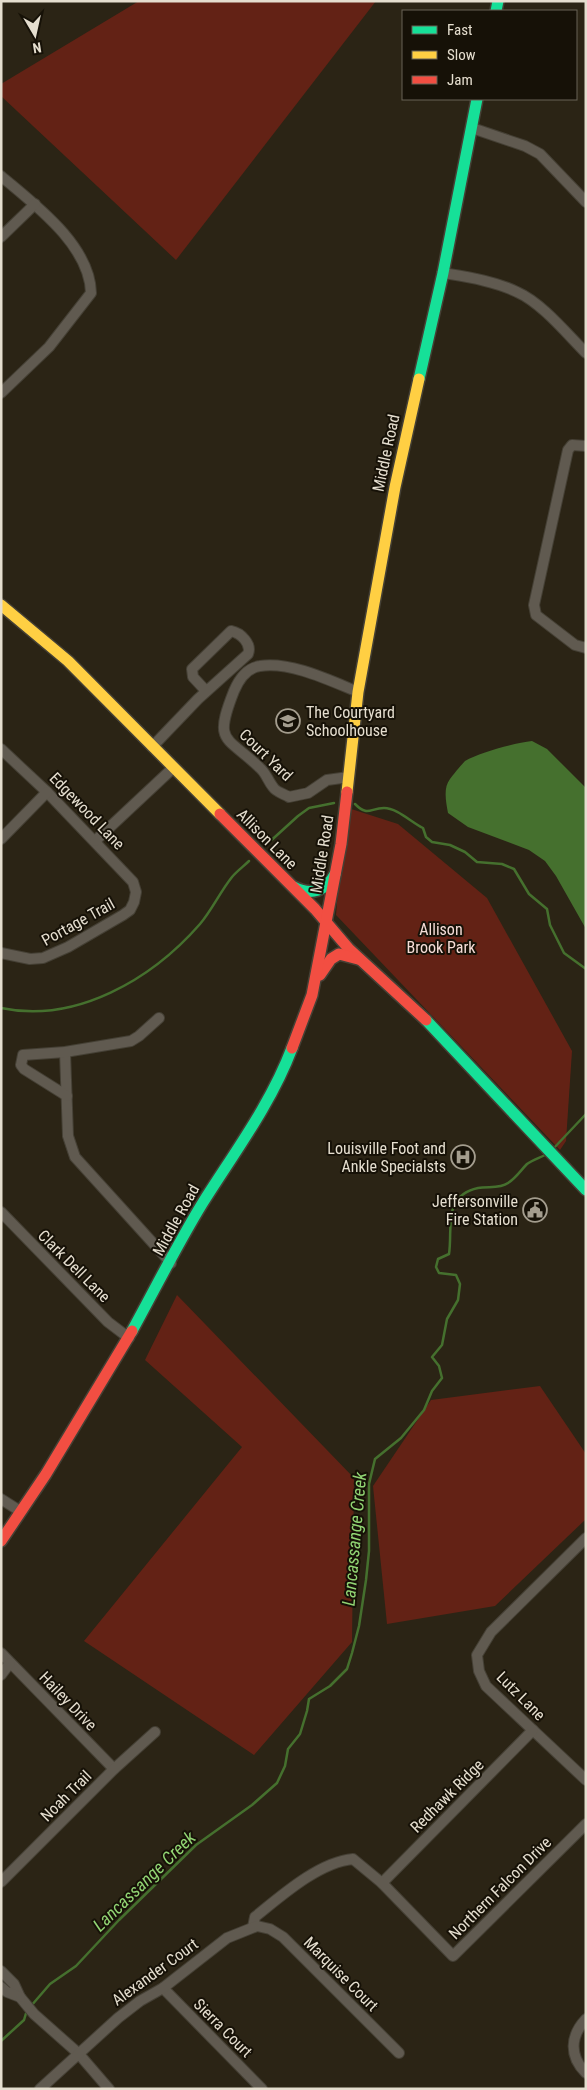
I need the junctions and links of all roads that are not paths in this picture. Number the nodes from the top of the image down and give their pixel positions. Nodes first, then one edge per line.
1 (477, 100) edge
2 (472, 128) junction
3 (1, 176) edge
4 (586, 202) edge
5 (35, 204) junction
6 (1, 237) edge
7 (443, 273) junction
8 (585, 352) edge
9 (1, 393) edge
10 (586, 446) edge
11 (1, 605) edge
12 (586, 648) edge
13 (206, 691) junction
14 (358, 692) junction
15 (152, 746) junction
16 (1, 749) edge
17 (173, 768) junction
18 (349, 777) junction
19 (47, 792) junction
20 (1, 839) edge
21 (95, 841) junction
22 (336, 871) junction
23 (286, 881) junction
24 (134, 902) joint
25 (326, 927) junction
26 (1, 953) edge
27 (361, 960) junction
28 (315, 984) junction
29 (160, 1018) dead end
30 (66, 1052) junction
31 (67, 1096) junction
32 (586, 1190) edge
33 (1, 1212) edge
34 (171, 1263) junction
35 (129, 1338) junction
36 (1, 1499) edge
37 (20, 1511) junction
38 (586, 1538) edge
39 (1, 1541) edge
40 (1, 1653) edge
41 (10, 1663) junction
42 (1, 1675) edge
43 (533, 1730) junction
44 (154, 1732) dead end
45 (114, 1769) junction
46 (586, 1780) edge
47 (586, 1824) edge
48 (1, 1882) edge
49 (382, 1883) junction
50 (255, 1926) junction
51 (1, 1971) edge
52 (1, 1987) edge
53 (163, 1988) junction
54 (23, 2000) junction
55 (586, 2019) edge
56 (78, 2053) junction
57 (399, 2054) dead end
58 (586, 2073) edge
59 (40, 2089) edge
60 (108, 2089) edge
61 (262, 2089) edge

1 - 2 main road, Middle Road
2 - 4 street
2 - 7 main road, Middle Road
3 - 5 street
5 - 6 street
5 - 9 street
7 - 8 street
7 - 14 main road, Middle Road
10 - 12 street
11 - 15 main road, Allison Lane
13 - 13 street
13 - 15 street
14 - 18 main road, Middle Road
14 - 18 street, Court Yard
15 - 17 main road, Allison Lane
16 - 19 street, Edgewood Lane
17 - 21 street
17 - 23 main road, Allison Lane
18 - 22 main road, Middle Road
19 - 20 street
19 - 21 street, Edgewood Lane
21 - 24 street, Edgewood Lane
22 - 23 main road
22 - 25 main road, Middle Road
23 - 25 main road, Allison Lane
24 - 26 street, Portage Trail
25 - 27 main road, Allison Lane
25 - 28 main road, Middle Road
27 - 28 main road
27 - 32 main road, Allison Lane
28 - 34 main road, Middle Road
29 - 30 street
30 - 31 street
30 - 31 street
31 - 34 street
33 - 35 street, Clark Dell Lane
34 - 35 main road, Middle Road
35 - 37 main road, Middle Road
36 - 37 street
37 - 39 main road, Middle Road
38 - 43 street, Lutz Lane
40 - 41 street, Hailey Drive
41 - 42 street
41 - 45 street, Hailey Drive
43 - 46 street, Lutz Lane
43 - 49 street, Redhawk Ridge
44 - 45 street, Noah Trail
45 - 48 street, Noah Trail
47 - 49 street, Northern Falcon Drive
49 - 50 street, Northern Falcon Drive
50 - 53 street, Alexander Court
50 - 57 street, Marquise Court
51 - 54 street
52 - 54 street
53 - 56 street, Alexander Court
53 - 61 street, Sierra Court
54 - 56 street
55 - 58 street
56 - 59 street, Alexander Court
56 - 60 street

